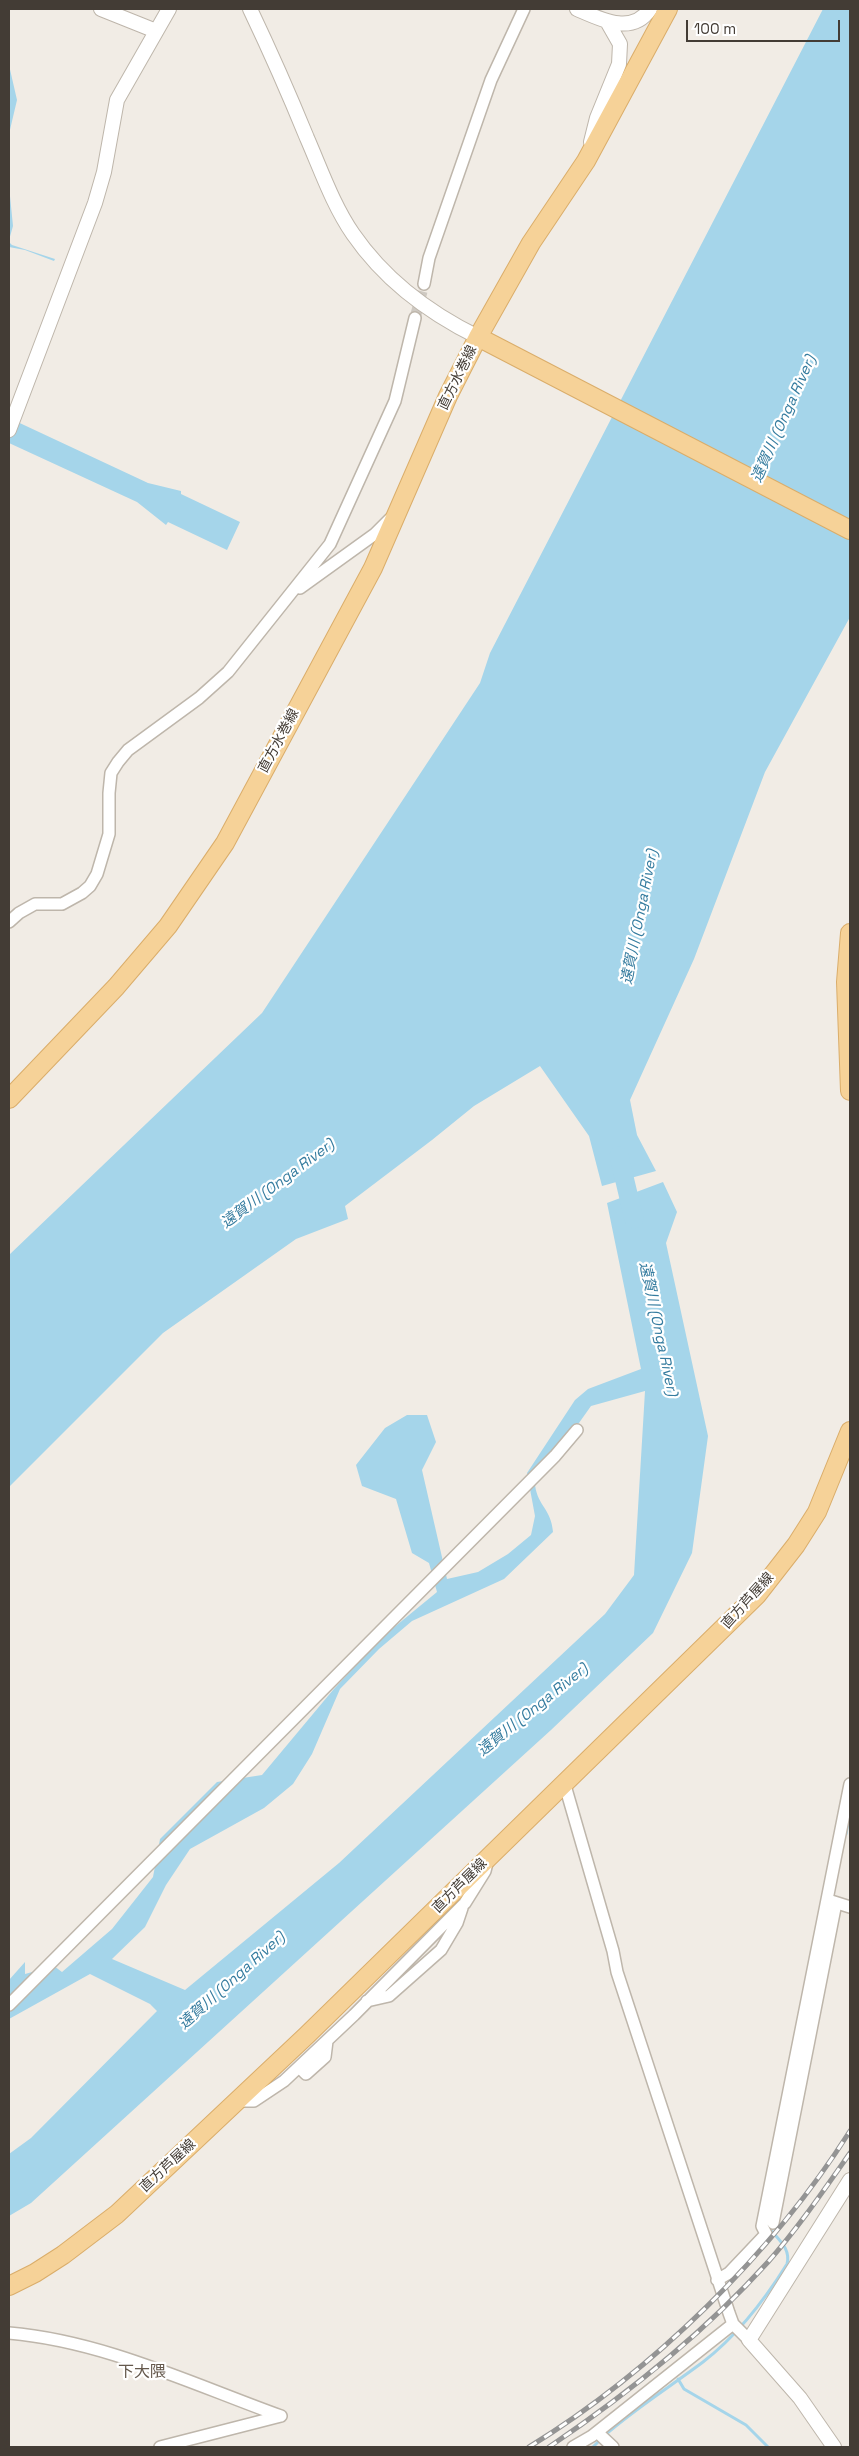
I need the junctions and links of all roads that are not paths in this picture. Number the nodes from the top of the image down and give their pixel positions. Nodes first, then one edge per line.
1 (101, 9) edge
2 (169, 9) edge
3 (250, 9) edge
4 (524, 9) edge
5 (577, 9) edge
6 (650, 9) edge
7 (668, 9) edge
8 (608, 23) junction
9 (156, 31) junction
10 (586, 161) junction
11 (424, 284) tunnel mouth
12 (415, 318) tunnel mouth
13 (483, 340) junction
14 (9, 430) edge
15 (398, 511) junction
16 (850, 530) edge
17 (294, 591) junction
18 (9, 922) edge
19 (850, 933) edge
20 (850, 1091) edge
21 (9, 1099) edge
22 (577, 1430) dead end
23 (850, 1431) edge
24 (564, 1782) junction
25 (850, 1784) edge
26 (487, 1859) junction
27 (850, 1907) edge
28 (9, 2004) edge
29 (237, 2102) junction
30 (850, 2180) edge
31 (773, 2223) dead end
32 (717, 2280) junction
33 (9, 2286) edge
34 (740, 2331) junction
35 (9, 2333) edge
36 (597, 2432) junction
37 (160, 2447) edge
38 (572, 2447) edge
39 (613, 2447) edge
40 (834, 2447) edge

1 - 9 street
2 - 9 street
3 - 13 street
4 - 11 street
5 - 8 street
6 - 8 street
7 - 10 main road, 直方水巻線
8 - 10 street
9 - 14 street
10 - 13 main road, 直方水巻線
12 - 17 street
13 - 15 main road, 直方水巻線
13 - 16 main road, 直方水巻線
15 - 17 street
15 - 21 main road, 直方水巻線
17 - 18 street
19 - 20 main road
22 - 28 street
23 - 24 main road, 直方芦屋線
24 - 26 main road, 直方芦屋線
24 - 32 street
25 - 32 street
26 - 29 main road, 直方芦屋線
26 - 29 street
27 - 31 street
29 - 33 main road, 直方芦屋線
30 - 34 street
32 - 34 street
34 - 36 street
34 - 40 street
35 - 37 street
36 - 38 street
36 - 39 street

